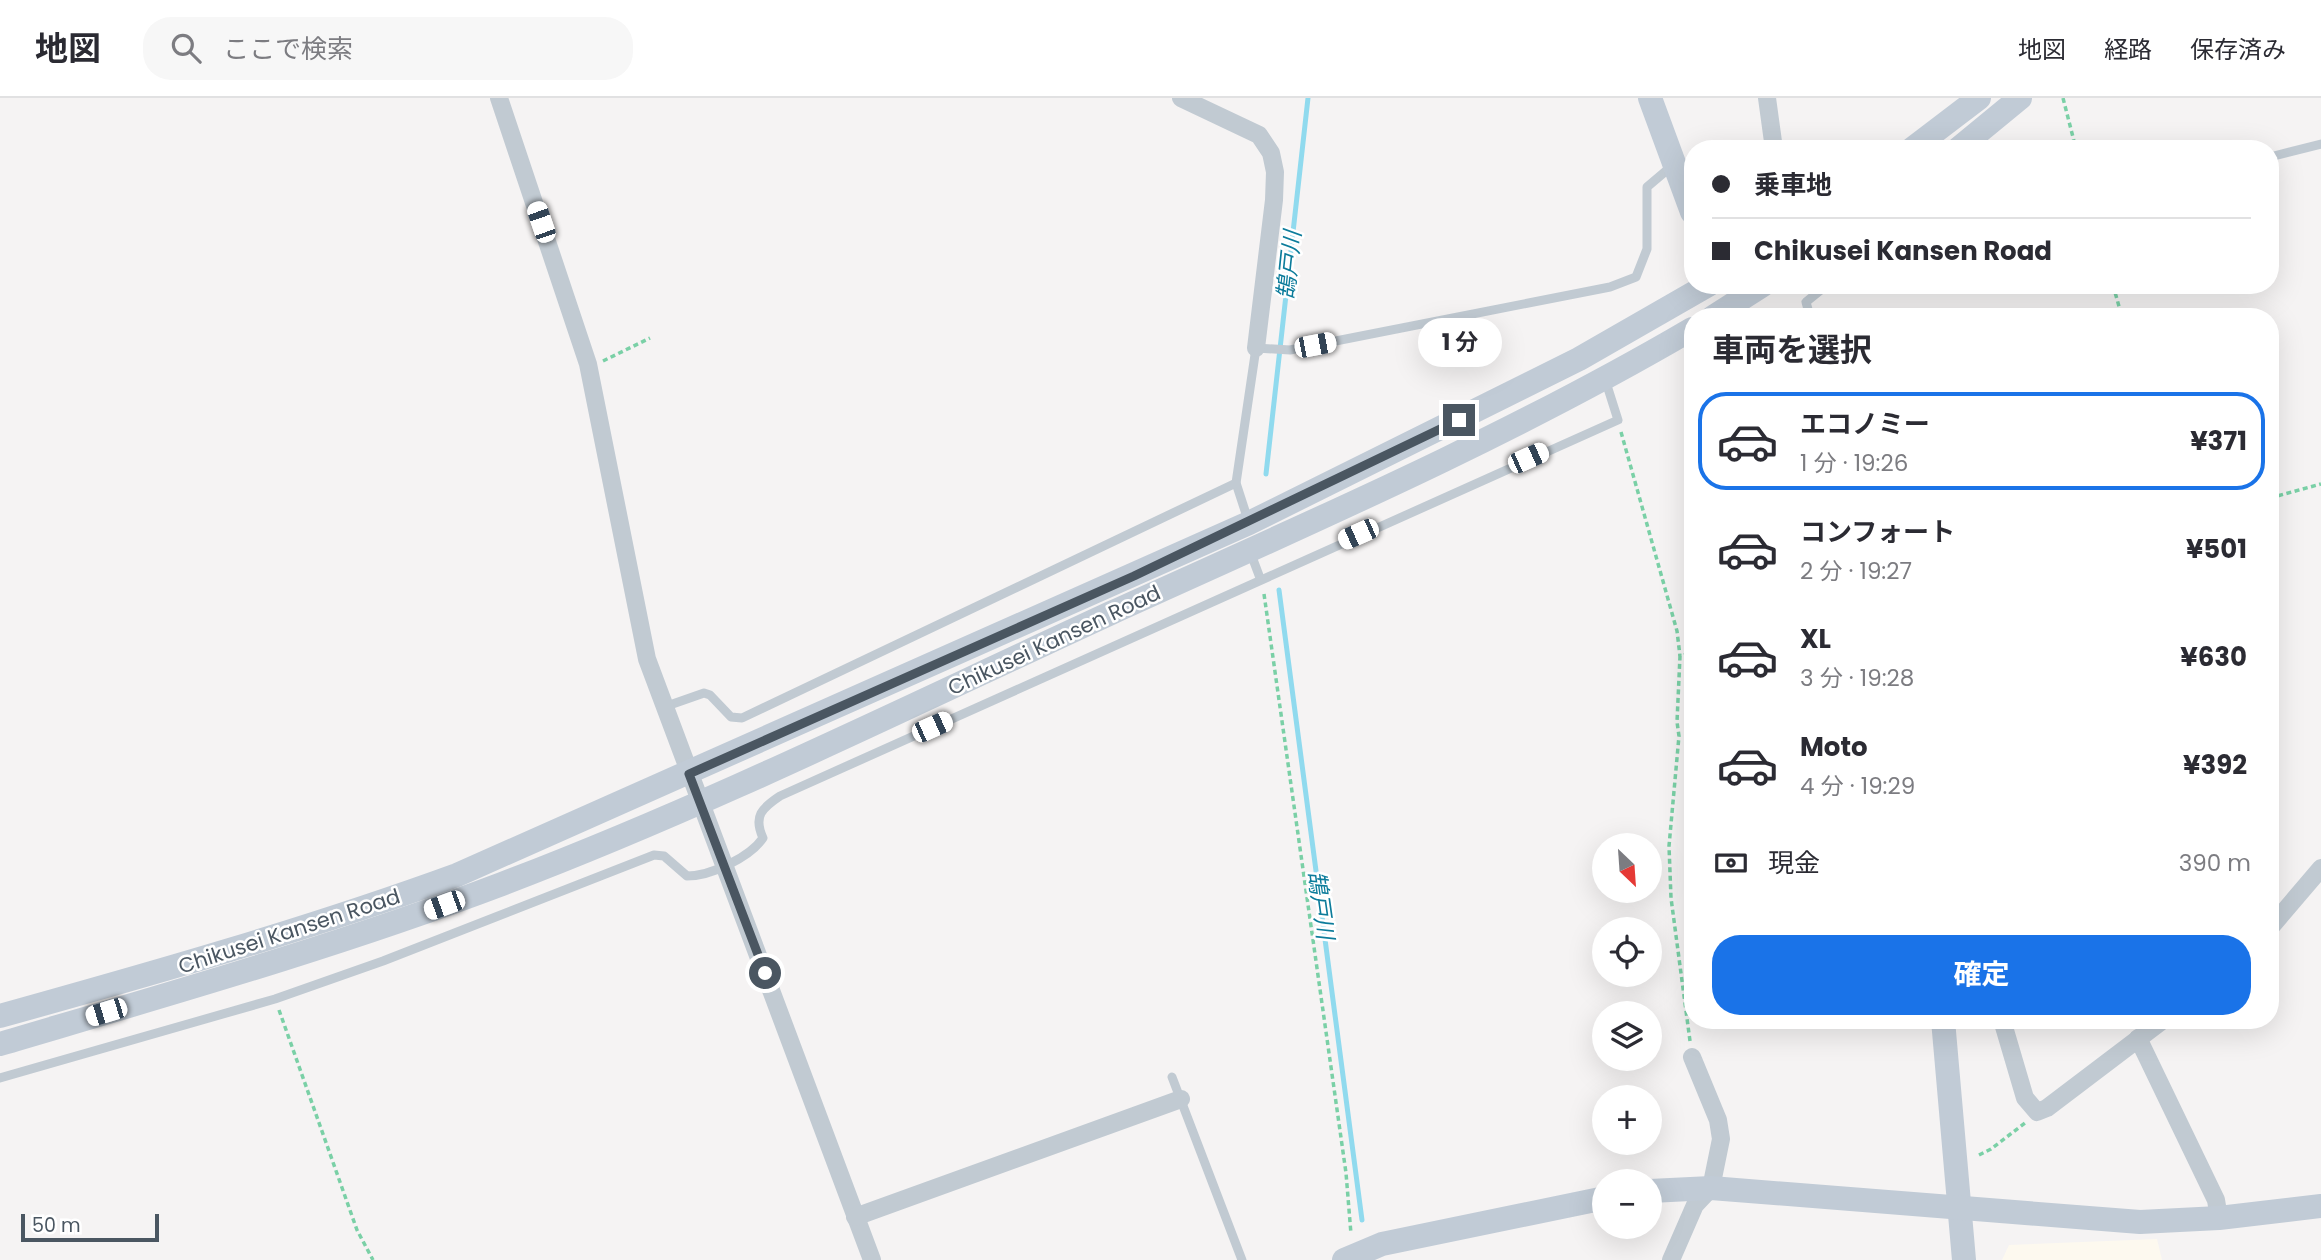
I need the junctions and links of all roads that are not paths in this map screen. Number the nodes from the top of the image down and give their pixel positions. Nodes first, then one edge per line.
1 (499, 98) edge
2 (1181, 98) edge
3 (1650, 98) edge
4 (1767, 98) edge
5 (1979, 98) edge
6 (2020, 98) edge
7 (1773, 140) edge
8 (1924, 140) edge
9 (1969, 140) edge
10 (2321, 144) edge
11 (2279, 156) edge
12 (1674, 164) junction
13 (1684, 191) edge
14 (1692, 294) edge
15 (1746, 294) edge
16 (1815, 294) edge
17 (1722, 307) edge
18 (1807, 308) edge
19 (1684, 334) edge
20 (1256, 348) junction
21 (1605, 378) junction
22 (1236, 483) junction
23 (1249, 523) junction
24 (1250, 550) junction
25 (1261, 578) junction
26 (664, 707) junction
27 (689, 774) junction
28 (699, 802) junction
29 (724, 864) junction
30 (2321, 868) edge
31 (2279, 917) edge
32 (0, 1016) edge
33 (1943, 1029) edge
34 (2005, 1029) edge
35 (2150, 1029) edge
36 (2138, 1038) junction
37 (0, 1044) edge
38 (1692, 1057) road end
39 (1172, 1077) dead end
40 (0, 1078) edge
41 (1181, 1099) junction
42 (1711, 1188) junction
43 (1662, 1190) edge
44 (1592, 1201) edge
45 (2321, 1206) edge
46 (1960, 1208) junction
47 (855, 1217) junction
48 (2219, 1218) junction
49 (1349, 1258) edge
50 (872, 1260) edge
51 (1242, 1260) edge
52 (1671, 1260) edge
53 (1964, 1260) edge

1 - 26 street
2 - 20 street
3 - 12 street
4 - 7 street
5 - 8 street
6 - 9 street
10 - 11 lane
12 - 13 street
12 - 20 lane
14 - 23 street, Chikusei Kansen Road
15 - 17 street
16 - 18 lane
19 - 21 street, Chikusei Kansen Road
20 - 22 lane
21 - 24 street, Chikusei Kansen Road
21 - 25 lane
22 - 23 lane
22 - 26 lane
23 - 27 street, Chikusei Kansen Road
24 - 25 lane
24 - 28 street, Chikusei Kansen Road
25 - 29 lane
26 - 27 street
27 - 28 street
27 - 32 street, Chikusei Kansen Road
28 - 29 street
28 - 37 street, Chikusei Kansen Road
29 - 40 lane
29 - 47 street
30 - 31 street
33 - 46 street
34 - 36 street
35 - 36 street
36 - 48 street
38 - 42 street
39 - 41 lane
41 - 47 street
41 - 51 lane
42 - 43 street
42 - 46 street
42 - 52 street
44 - 49 street
45 - 48 street
46 - 48 street
46 - 53 street
47 - 50 street

